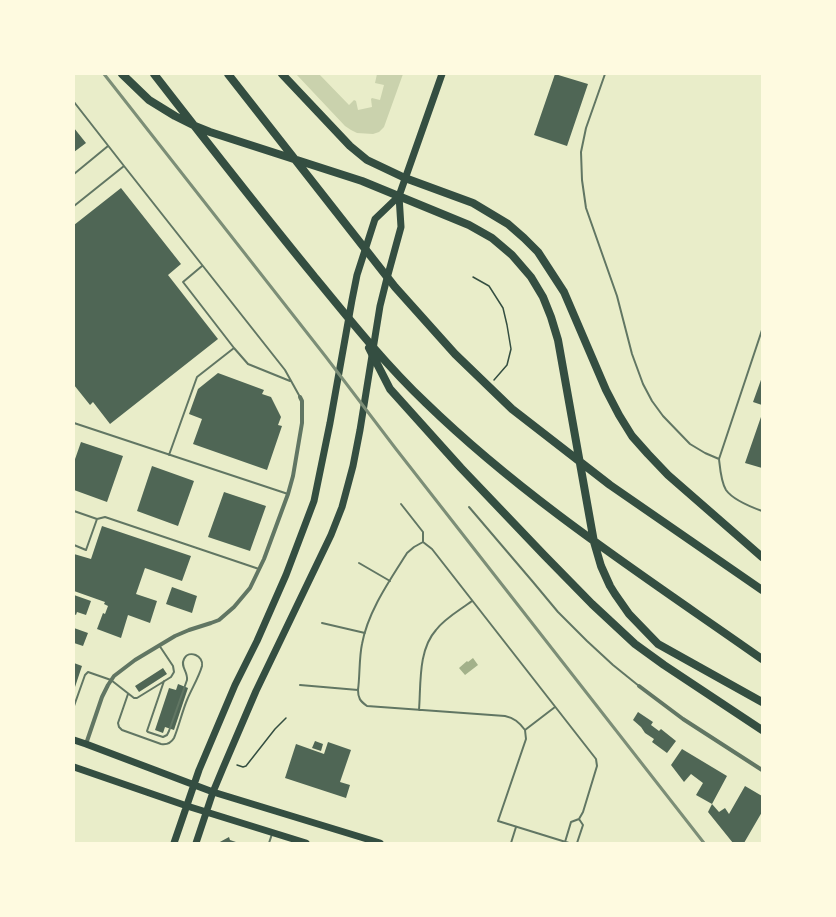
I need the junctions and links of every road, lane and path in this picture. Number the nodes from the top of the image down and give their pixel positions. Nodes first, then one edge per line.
1 (122, 74) edge
2 (154, 74) edge
3 (228, 74) edge
4 (282, 74) edge
5 (442, 74) edge
6 (605, 74) edge
7 (74, 102) edge
8 (108, 146) junction
9 (124, 166) junction
10 (74, 174) edge
11 (405, 178) junction
12 (399, 196) junction
13 (74, 206) edge
14 (202, 266) junction
15 (473, 278) dead end
16 (762, 330) edge
17 (364, 338) junction
18 (234, 348) junction
19 (290, 381) junction
20 (488, 386) junction
21 (300, 397) joint
22 (74, 423) edge
23 (169, 455) junction
24 (719, 459) junction
25 (288, 494) junction
26 (401, 504) dead end
27 (469, 507) dead end
28 (74, 511) edge
29 (762, 511) edge
30 (97, 519) junction
31 (424, 542) junction
32 (74, 546) edge
33 (762, 557) edge
34 (359, 563) dead end
35 (260, 569) junction
36 (390, 581) junction
37 (762, 590) edge
38 (472, 601) junction
39 (322, 623) dead end
40 (365, 633) junction
41 (159, 645) junction
42 (762, 659) edge
43 (111, 680) junction
44 (164, 681) junction
45 (300, 685) dead end
46 (639, 686) joint
47 (358, 690) junction
48 (128, 694) junction
49 (762, 702) edge
50 (74, 706) edge
51 (555, 707) junction
52 (419, 710) junction
53 (286, 718) dead end
54 (525, 730) junction
55 (762, 730) edge
56 (74, 740) edge
57 (86, 744) junction
58 (237, 765) dead end
59 (74, 767) edge
60 (762, 770) edge
61 (193, 784) junction
62 (213, 792) junction
63 (187, 806) junction
64 (207, 813) junction
65 (579, 819) junction
66 (516, 827) junction
67 (272, 833) junction
68 (565, 842) edge
69 (174, 843) edge
70 (196, 843) edge
71 (269, 843) edge
72 (306, 843) edge
73 (380, 843) edge
74 (511, 843) edge
75 (569, 843) edge
76 (577, 843) edge

1 - 12 highway
2 - 17 highway
3 - 20 highway
4 - 11 highway
5 - 11 main road
6 - 24 lane
7 - 8 lane
8 - 9 lane
8 - 10 lane
9 - 13 lane
9 - 14 lane
11 - 12 main road
11 - 33 highway
12 - 49 highway
12 - 61 main road
12 - 62 main road
14 - 18 lane
14 - 19 lane
15 - 20 path
16 - 24 lane
17 - 42 highway
17 - 55 highway
18 - 19 lane
18 - 23 lane
19 - 21 lane
20 - 37 highway
21 - 25 street
22 - 23 lane
23 - 25 lane
24 - 29 lane
25 - 35 street
26 - 31 lane
27 - 46 lane
28 - 30 lane
30 - 32 lane
30 - 35 lane
31 - 36 lane
31 - 38 lane
34 - 36 lane
35 - 41 street
36 - 40 lane
38 - 51 lane
38 - 52 lane
39 - 40 lane
40 - 47 lane
41 - 43 street
41 - 44 lane
43 - 48 lane
43 - 50 lane
43 - 57 street
44 - 48 lane
44 - 48 lane
45 - 47 lane
46 - 60 street
47 - 52 lane
51 - 54 lane
51 - 65 lane
52 - 54 lane
53 - 58 path
54 - 66 lane
56 - 57 main road
57 - 61 main road
59 - 63 main road
61 - 62 main road
61 - 63 main road
62 - 64 main road
62 - 73 main road
63 - 64 main road
63 - 69 main road
64 - 67 main road
64 - 70 main road
65 - 68 lane
65 - 76 lane
66 - 68 lane
66 - 74 lane
67 - 71 lane
67 - 72 main road
68 - 75 lane

